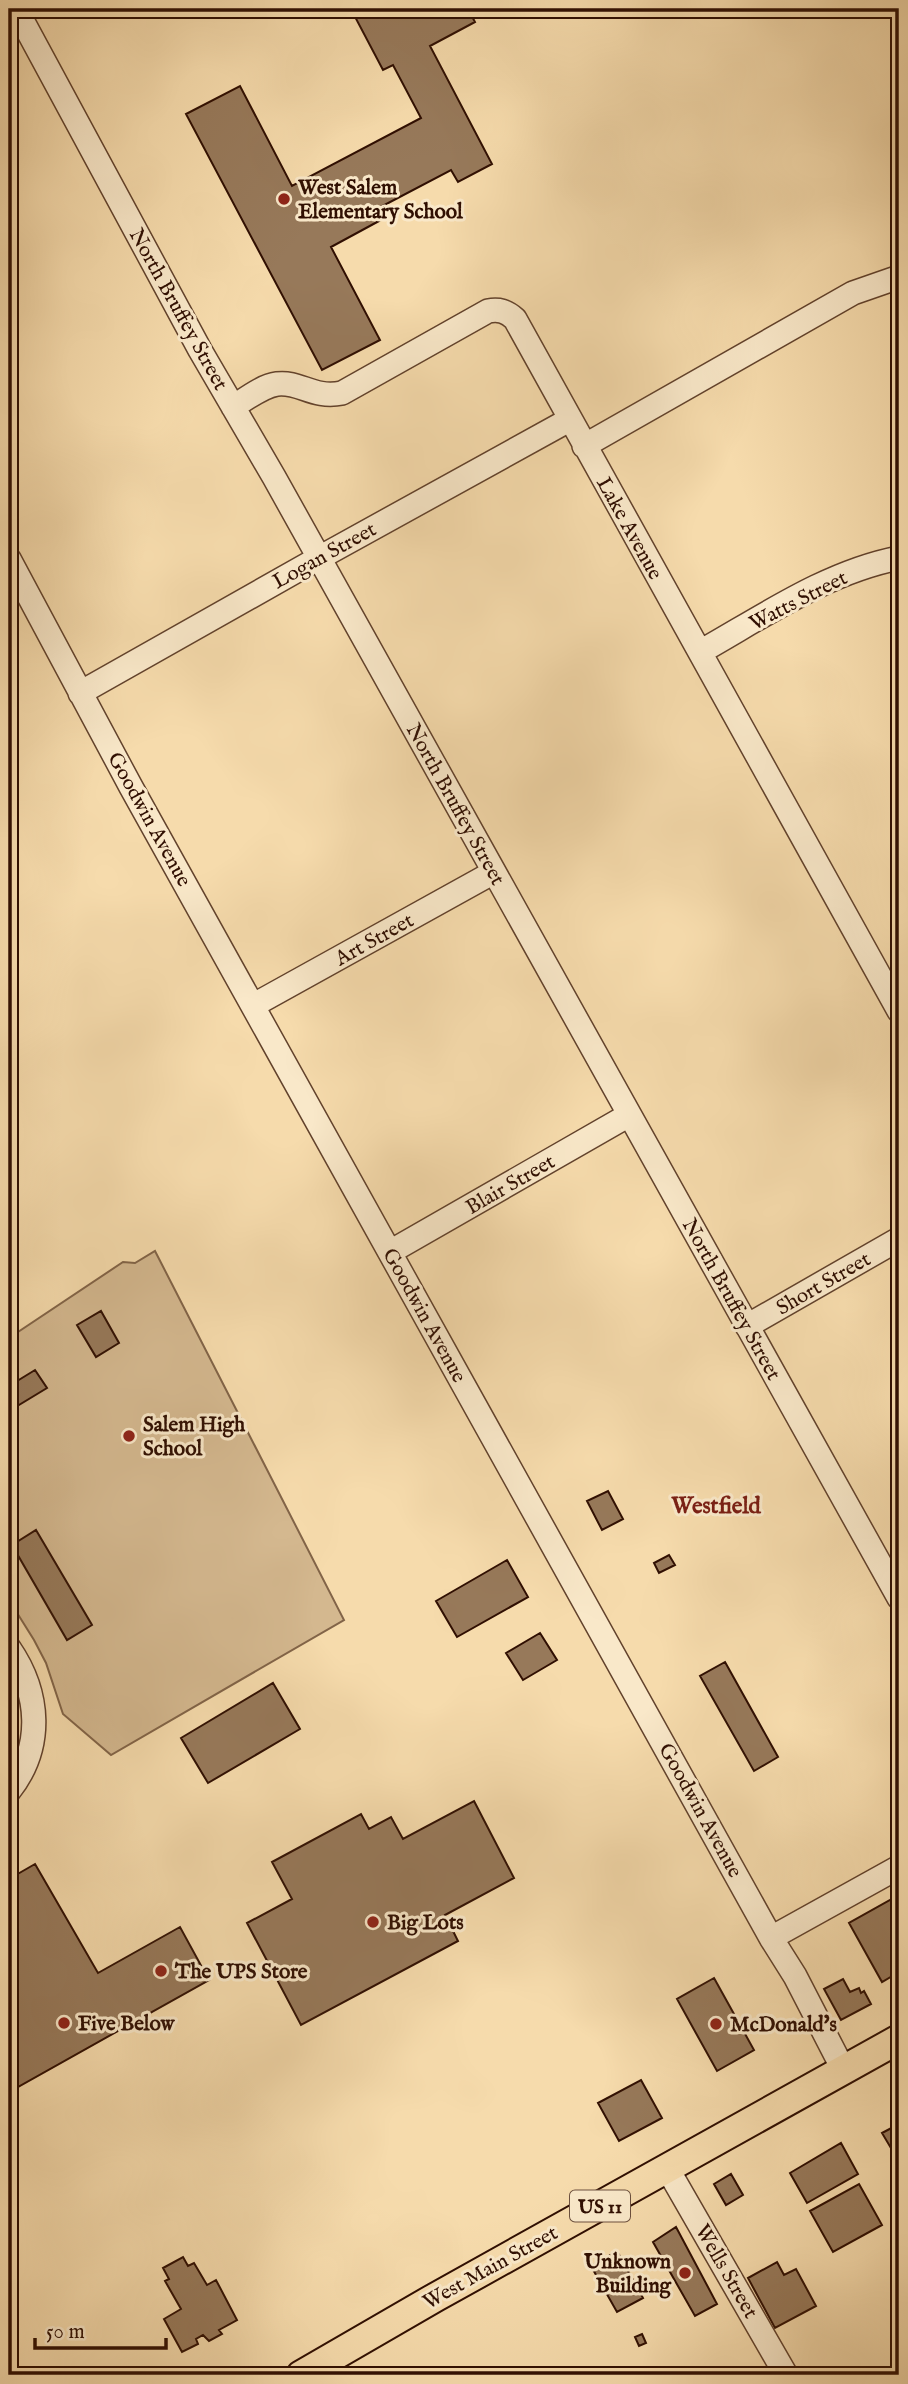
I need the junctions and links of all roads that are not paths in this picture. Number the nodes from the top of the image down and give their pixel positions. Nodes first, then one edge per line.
1 (16, 9) edge
2 (899, 277) edge
3 (233, 407) junction
4 (569, 420) junction
5 (584, 446) junction
6 (318, 558) junction
7 (899, 558) edge
8 (9, 559) edge
9 (700, 652) junction
10 (80, 693) junction
11 (494, 872) junction
12 (254, 1005) junction
13 (899, 1011) edge
14 (629, 1115) junction
15 (899, 1239) edge
16 (390, 1252) junction
17 (747, 1326) junction
18 (899, 1598) edge
19 (9, 1648) edge
20 (9, 1791) edge
21 (899, 1867) edge
22 (771, 1938) junction
23 (899, 2039) edge
24 (844, 2069) junction
25 (667, 2168) junction
26 (301, 2375) edge
27 (786, 2375) edge

1 - 3 street, North Bruffey Street
2 - 5 street
3 - 4 street, Lake Avenue
3 - 6 street, North Bruffey Street
4 - 5 street, Lake Avenue
4 - 6 street, Logan Street
5 - 9 street, Lake Avenue
6 - 10 street, Logan Street
6 - 11 street, North Bruffey Street
7 - 9 street, Watts Street
8 - 10 street, Goodwin Avenue
9 - 13 street, Lake Avenue
10 - 12 street, Goodwin Avenue
11 - 12 street, Art Street
11 - 14 street, North Bruffey Street
12 - 16 street, Goodwin Avenue
14 - 16 street, Blair Street
14 - 17 street, North Bruffey Street
15 - 17 street, Short Street
16 - 22 street, Goodwin Avenue
17 - 18 street, North Bruffey Street
19 - 20 street
21 - 22 street
22 - 24 street, Goodwin Avenue
23 - 24 main road, West Main Street / US 11
24 - 25 main road, West Main Street / US 11
25 - 26 main road, West Main Street / US 11
25 - 27 street, Wells Street

